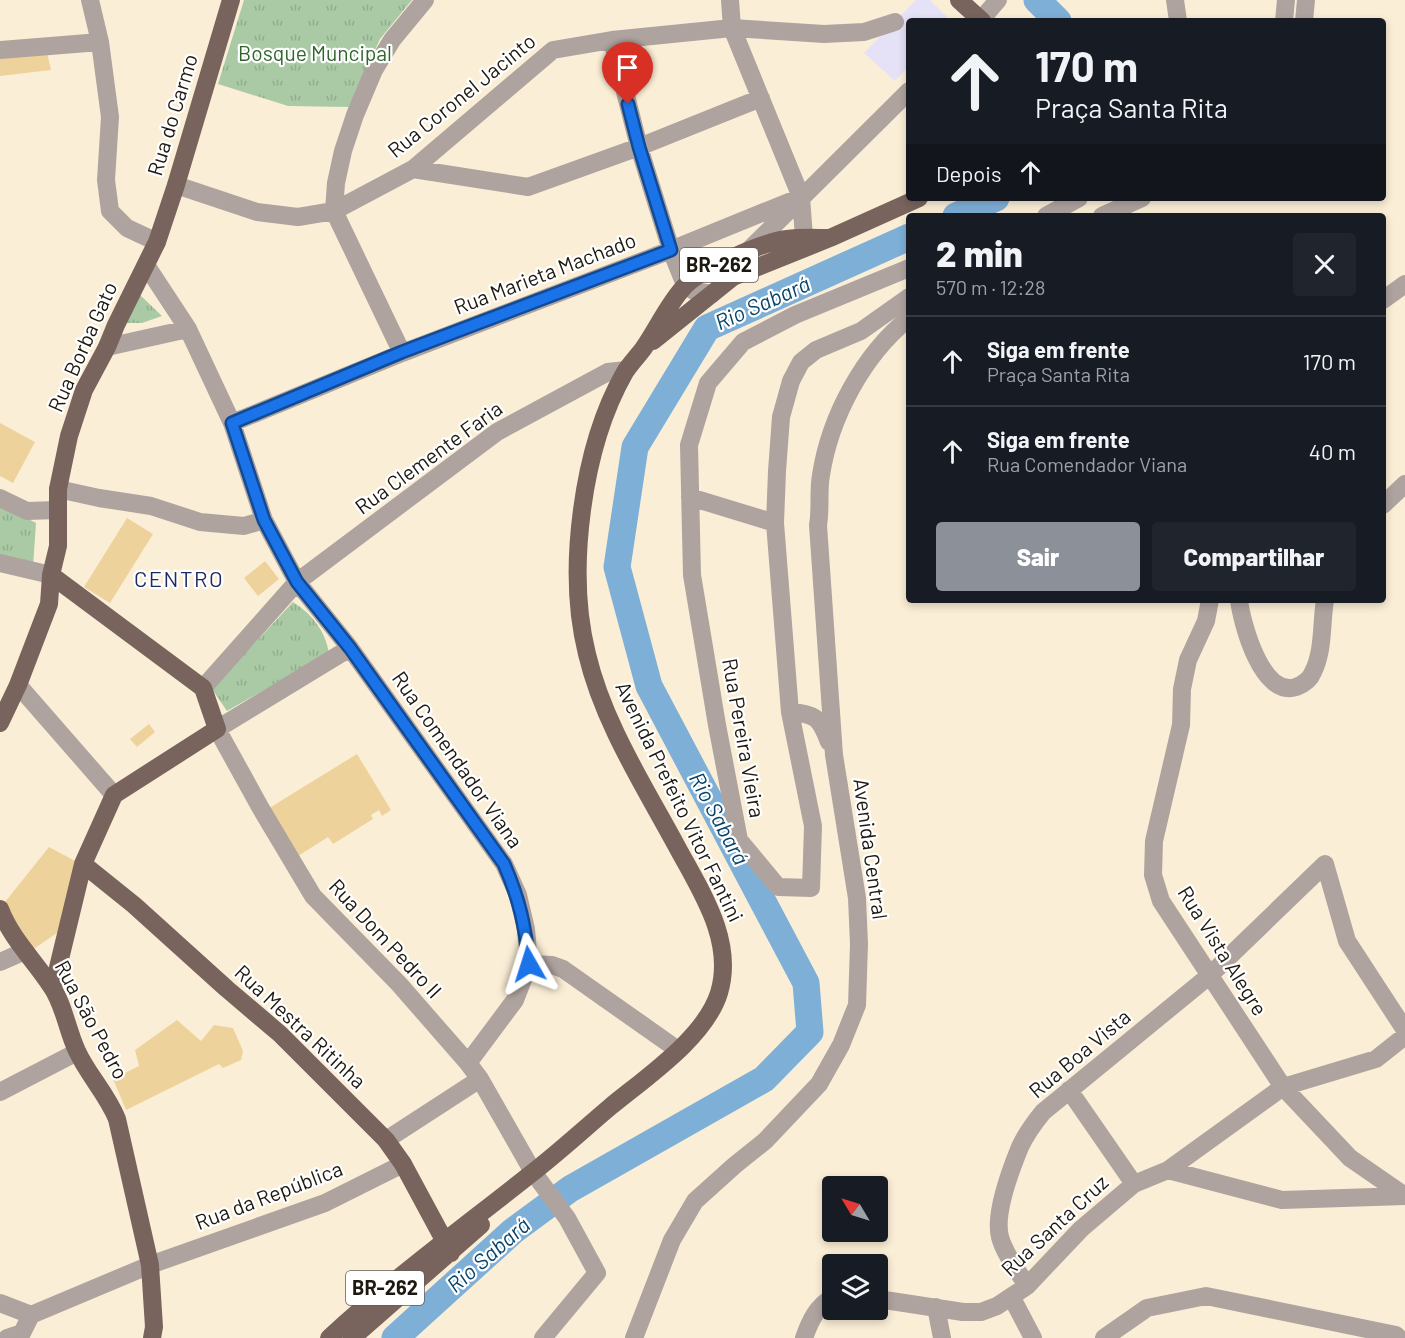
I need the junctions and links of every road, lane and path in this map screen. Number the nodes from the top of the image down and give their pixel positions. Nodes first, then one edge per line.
1 (90, 0) edge
2 (231, 0) edge
3 (425, 0) edge
4 (730, 0) edge
5 (959, 0) edge
6 (1176, 0) edge
7 (1286, 0) edge
8 (1306, 0) edge
9 (986, 14) edge
10 (1178, 18) edge
11 (1284, 18) edge
12 (1304, 18) edge
13 (895, 22) dead end
14 (732, 28) junction
15 (612, 40) junction
16 (100, 42) junction
17 (0, 50) edge
18 (906, 94) edge
19 (761, 98) junction
20 (639, 147) junction
21 (413, 169) junction
22 (176, 185) junction
23 (801, 197) junction
24 (912, 201) edge
25 (1074, 201) edge
26 (1135, 201) edge
27 (334, 211) junction
28 (1052, 213) edge
29 (1109, 213) edge
30 (157, 242) junction
31 (800, 244) junction
32 (671, 250) junction
33 (748, 250) junction
34 (146, 265) junction
35 (906, 269) edge
36 (1405, 284) edge
37 (685, 285) junction
38 (712, 294) junction
39 (1386, 298) edge
40 (906, 299) edge
41 (906, 320) edge
42 (188, 329) junction
43 (107, 347) junction
44 (643, 349) junction
45 (402, 352) junction
46 (626, 370) junction
47 (232, 423) junction
48 (1405, 484) edge
49 (58, 489) junction
50 (690, 497) junction
51 (0, 498) edge
52 (1386, 503) edge
53 (57, 510) junction
54 (264, 520) junction
55 (775, 523) junction
56 (0, 563) edge
57 (51, 575) junction
58 (297, 582) junction
59 (1209, 603) edge
60 (1239, 603) edge
61 (1325, 603) edge
62 (350, 648) junction
63 (18, 685) junction
64 (203, 688) junction
65 (790, 712) junction
66 (0, 723) edge
67 (217, 729) junction
68 (834, 755) junction
69 (114, 795) junction
70 (83, 864) junction
71 (2, 918) edge
72 (25, 951) junction
73 (0, 962) edge
74 (529, 964) junction
75 (1209, 976) junction
76 (53, 988) junction
77 (1405, 1030) edge
78 (1405, 1036) edge
79 (678, 1050) junction
80 (77, 1052) junction
81 (468, 1063) junction
82 (480, 1079) junction
83 (1283, 1087) junction
84 (1069, 1090) junction
85 (0, 1092) edge
86 (386, 1140) junction
87 (403, 1164) junction
88 (1168, 1170) junction
89 (533, 1172) junction
90 (1134, 1184) junction
91 (1405, 1196) edge
92 (447, 1247) junction
93 (150, 1265) junction
94 (1027, 1286) junction
95 (1012, 1298) junction
96 (888, 1300) edge
97 (0, 1303) edge
98 (822, 1305) edge
99 (936, 1307) junction
100 (31, 1315) junction
101 (1397, 1337) edge
102 (7, 1338) edge
103 (152, 1338) edge
104 (329, 1338) edge
105 (352, 1338) edge
106 (543, 1338) edge
107 (634, 1338) edge
108 (804, 1338) edge
109 (942, 1338) edge
110 (1033, 1338) edge
111 (1104, 1338) edge

1 - 16 street
2 - 22 main road, Rua do Carmo
3 - 27 street
4 - 14 street
5 - 9 main road
6 - 10 street
7 - 11 street
8 - 12 street
13 - 14 street, Rua Coronel Jacinto
14 - 15 street, Rua Coronel Jacinto
14 - 19 street
15 - 20 street
15 - 21 street, Rua Coronel Jacinto
16 - 17 street
16 - 30 street
18 - 23 street, Rua Marieta Machado
19 - 20 street
19 - 23 street
20 - 21 street
20 - 32 street
21 - 27 street, Rua Coronel Jacinto
22 - 27 street, Rua Coronel Jacinto
22 - 30 main road, Rua do Carmo
23 - 31 street
23 - 32 street, Rua Marieta Machado
23 - 33 street
24 - 31 main road, Avenida Prefeito Vitor Fantini / BR-262
25 - 28 street
26 - 29 street
27 - 45 street
30 - 34 main road, Rua Borba Gato
31 - 33 main road, Avenida Prefeito Vitor Fantini / BR-262
31 - 38 main road, Avenida Prefeito Vitor Fantini / BR-262
32 - 37 street
32 - 45 street, Rua Marieta Machado
33 - 37 main road, Avenida Prefeito Vitor Fantini / BR-262
34 - 42 street
34 - 43 main road, Rua Borba Gato
35 - 50 street, Rua Pereira Vieira
36 - 39 street
37 - 38 street
37 - 44 main road, Avenida Prefeito Vitor Fantini / BR-262
38 - 44 main road, Avenida Prefeito Vitor Fantini / BR-262
40 - 55 street, Rua Pereira Vieira
41 - 68 street, Avenida Central
42 - 43 street
42 - 47 street
43 - 49 main road, Rua Borba Gato
44 - 46 main road, Avenida Prefeito Vitor Fantini / BR-262
45 - 47 street, Rua Marieta Machado
46 - 58 street, Rua Clemente Faria
46 - 79 main road, Avenida Prefeito Vitor Fantini / BR-262
47 - 54 street
48 - 52 street
49 - 53 main road, Rua Borba Gato
49 - 54 street
50 - 55 street
50 - 65 street, Rua Pereira Vieira
51 - 53 street
53 - 57 main road, Rua Borba Gato
54 - 58 street
55 - 65 street, Rua Pereira Vieira
56 - 57 street
57 - 63 main road
57 - 64 main road
58 - 62 street, Rua Comendador Viana
58 - 64 street, Rua Clemente Faria
59 - 75 street, Rua Vista Alegre
60 - 61 street
62 - 67 street
62 - 74 street, Rua Comendador Viana
63 - 66 main road
63 - 69 street
64 - 67 main road
65 - 68 street
67 - 69 main road
67 - 81 street, Rua Dom Pedro II
68 - 107 street, Avenida Central
69 - 70 main road
70 - 76 main road
70 - 86 main road, Rua Mestra Ritinha
71 - 72 main road, Rua São Pedro
72 - 73 street
72 - 76 main road, Rua São Pedro
74 - 79 street
74 - 81 street, Rua Comendador Viana
75 - 77 street, Rua Boa Vista
75 - 83 street, Rua Vista Alegre
75 - 84 street, Rua Boa Vista
76 - 80 main road, Rua São Pedro
78 - 83 street, Rua Santa Cruz
79 - 89 main road, Avenida Prefeito Vitor Fantini / BR-262
80 - 85 street
80 - 93 main road, Rua São Pedro
81 - 82 street, Rua Dom Pedro II
82 - 86 street
82 - 89 street, Rua Dom Pedro II
83 - 88 street, Rua Santa Cruz
83 - 91 street, Rua Vista Alegre
84 - 90 street
84 - 94 street, Rua Boa Vista
86 - 87 main road, Rua Mestra Ritinha
87 - 92 main road, Rua Mestra Ritinha
87 - 93 street, Rua da República
88 - 90 street, Rua Santa Cruz
88 - 91 street
89 - 92 main road, Avenida Prefeito Vitor Fantini / BR-262
89 - 106 street, Rua Dom Pedro II
90 - 94 street, Rua Santa Cruz
92 - 104 main road, Avenida Prefeito Vitor Fantini / BR-262
92 - 105 main road, Avenida Prefeito Vitor Fantini / BR-262
93 - 100 street, Rua da República
93 - 103 main road, Rua São Pedro
94 - 95 street, Rua Santa Cruz
95 - 99 street, Rua Santa Cruz
95 - 110 street
96 - 99 street, Rua Santa Cruz
97 - 100 street
98 - 108 street
99 - 109 street
100 - 102 street
101 - 111 street

